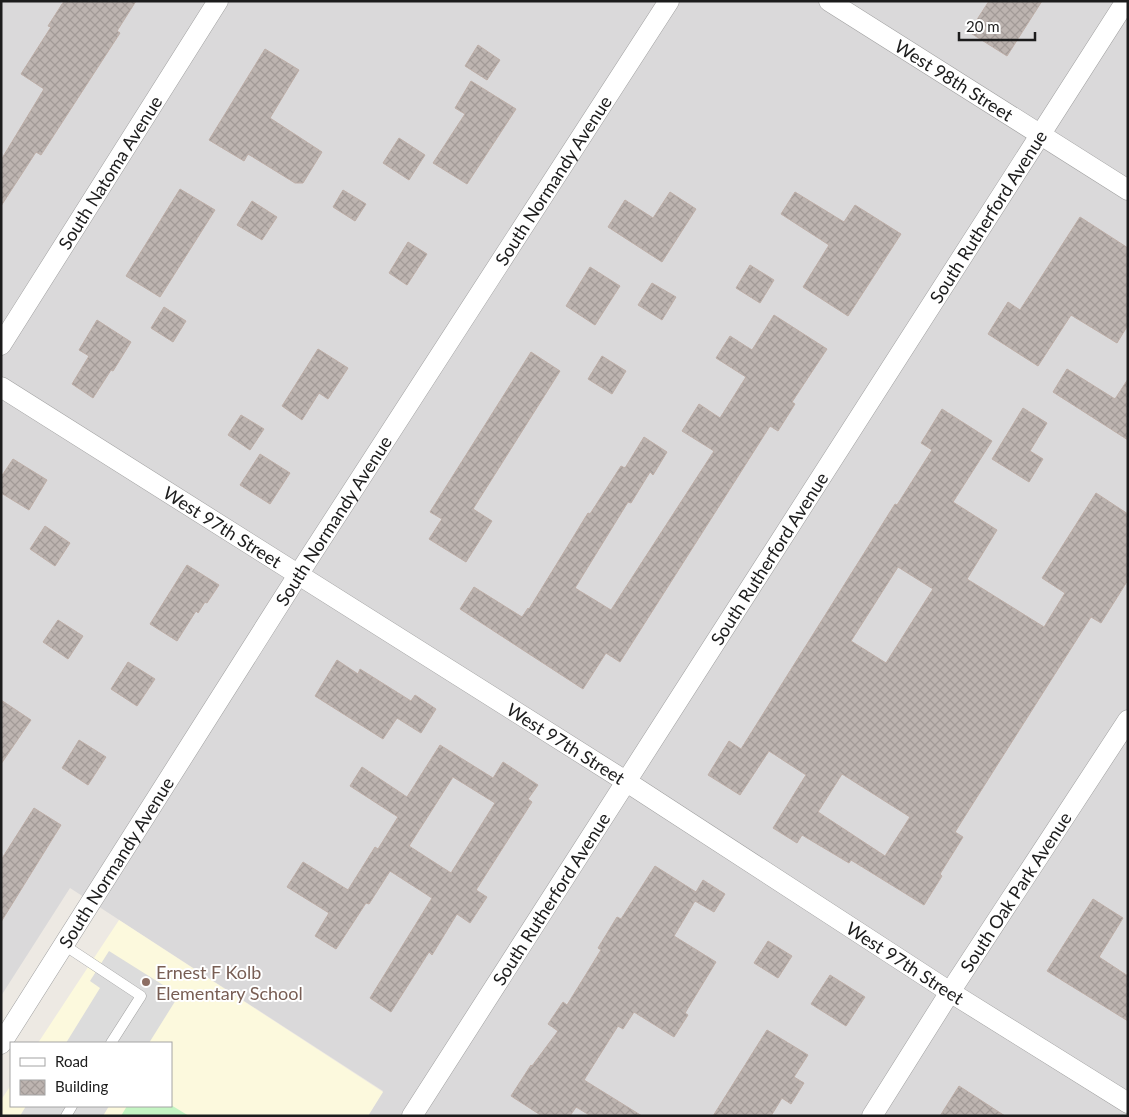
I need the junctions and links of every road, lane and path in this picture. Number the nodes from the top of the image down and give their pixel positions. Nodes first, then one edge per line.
1 (218, 1) edge
2 (669, 1) edge
3 (829, 1) edge
4 (1126, 1) edge
5 (1040, 134) junction
6 (1128, 190) edge
7 (1, 345) edge
8 (1, 387) edge
9 (298, 575) junction
10 (1128, 720) edge
11 (626, 782) junction
12 (64, 945) junction
13 (950, 992) junction
14 (112, 1042) edge
15 (1, 1044) edge
16 (1128, 1103) edge
17 (412, 1116) edge
18 (872, 1116) edge

1 - 7 street, South Natoma Avenue
2 - 9 street, South Normandy Avenue
3 - 5 street, West 98th Street
4 - 5 street, South Rutherford Avenue
5 - 6 street, West 98th Street
5 - 11 street, South Rutherford Avenue
8 - 9 street, West 97th Street
9 - 11 street, West 97th Street
9 - 12 street, South Normandy Avenue
10 - 13 street, South Oak Park Avenue
11 - 13 street, West 97th Street
11 - 17 street, South Rutherford Avenue
12 - 14 lane
12 - 15 street, South Normandy Avenue
13 - 16 street, West 97th Street
13 - 18 street, South Oak Park Avenue

